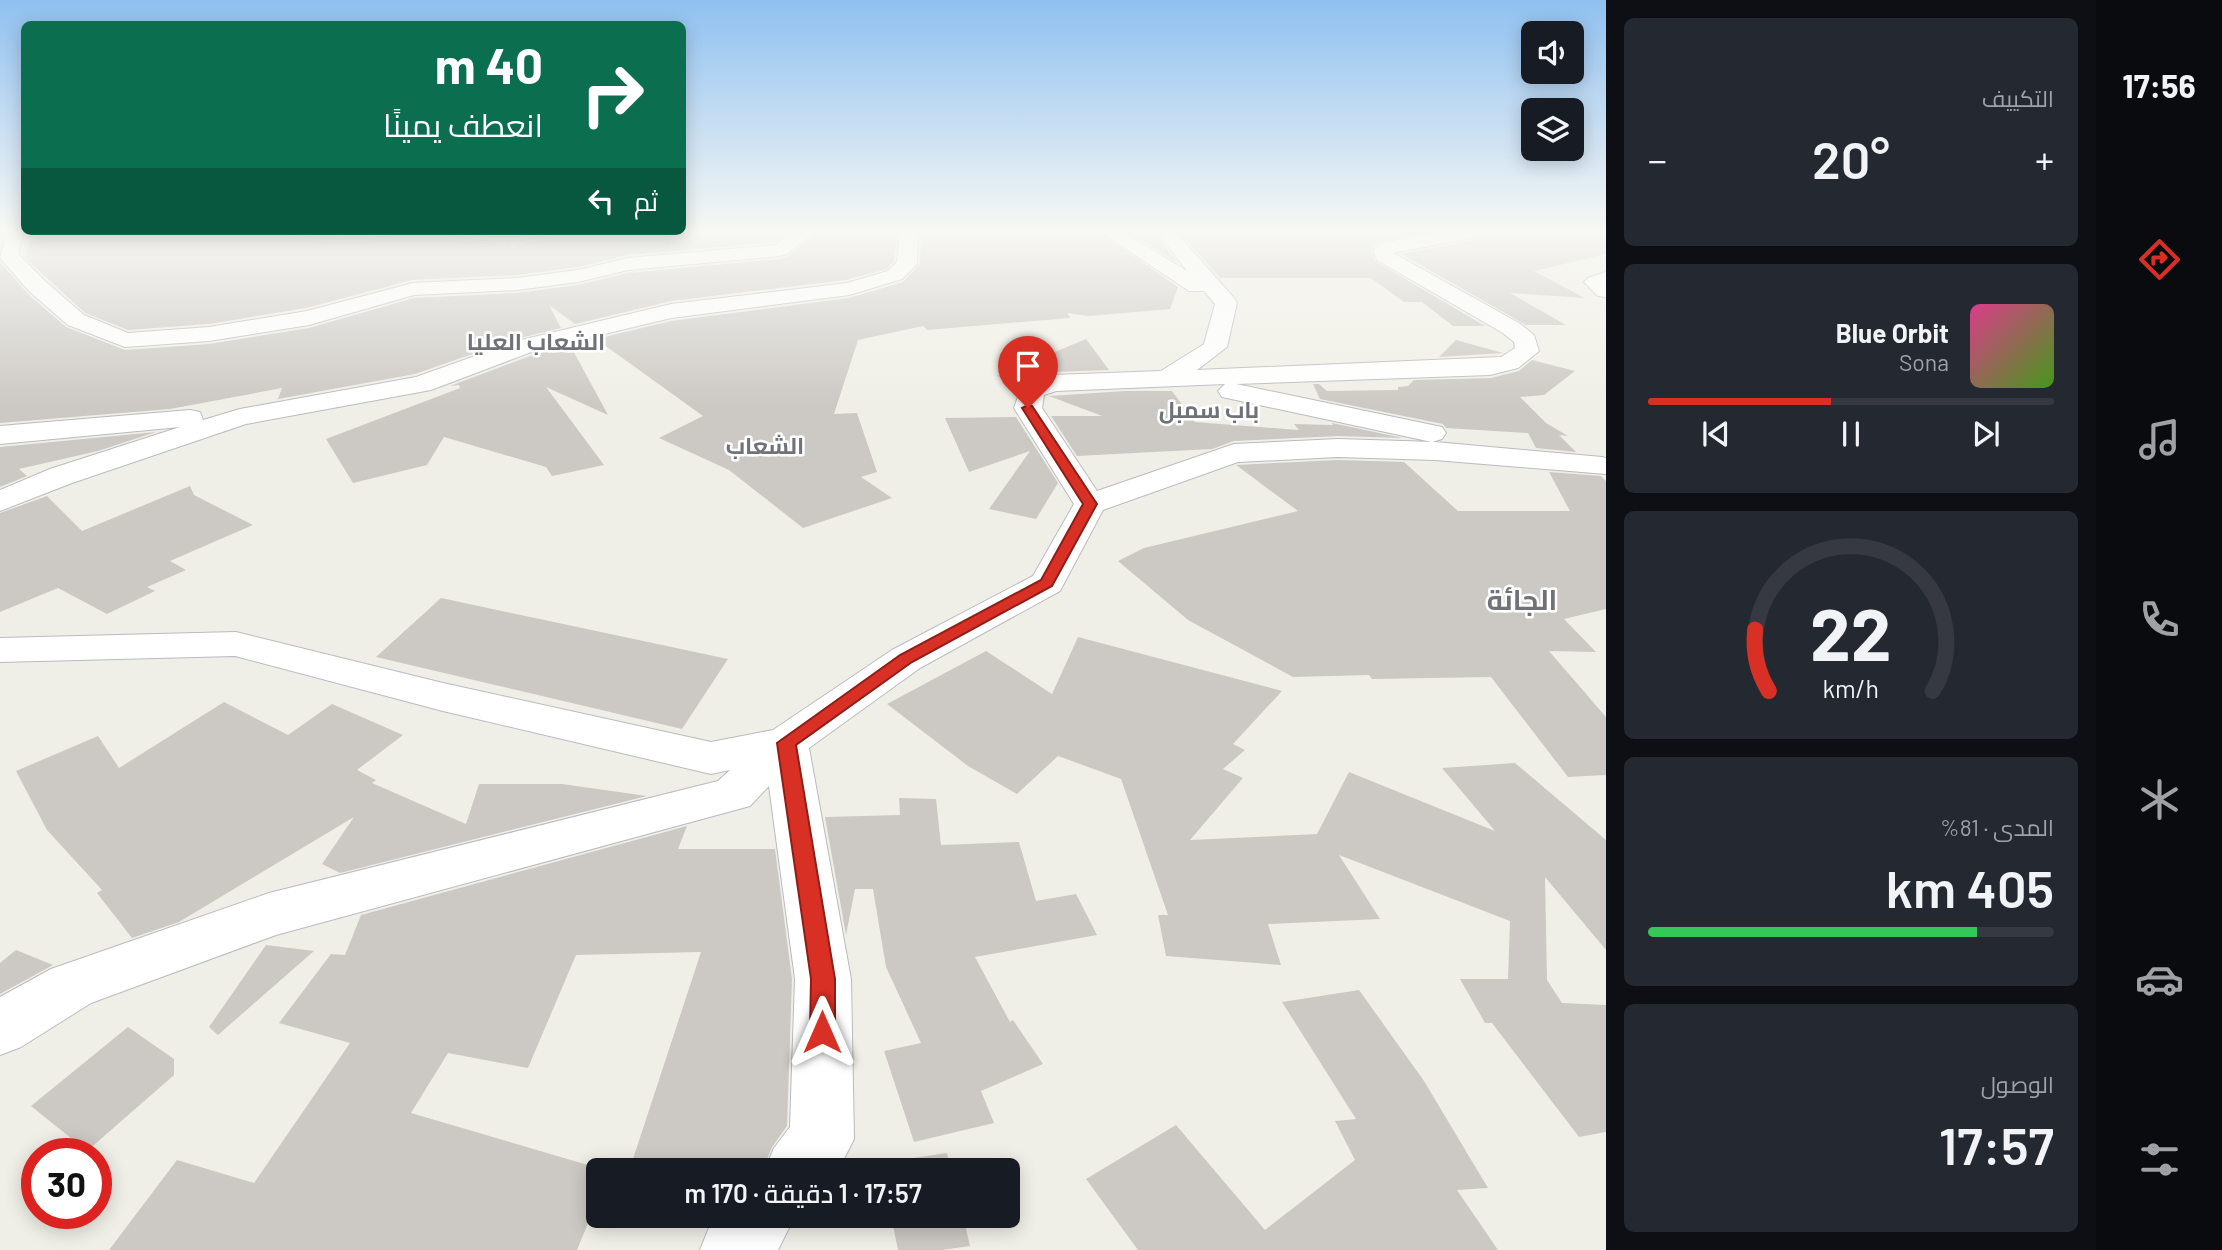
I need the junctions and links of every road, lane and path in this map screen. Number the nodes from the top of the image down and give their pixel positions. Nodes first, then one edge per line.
1 (40, 288) edge
2 (427, 288) edge
3 (851, 288) edge
4 (1202, 288) edge
5 (1213, 288) edge
6 (1441, 288) edge
7 (1226, 303) junction
8 (1168, 378) junction
9 (283, 409) junction
10 (0, 435) edge
11 (1604, 466) edge
12 (0, 501) edge
13 (1090, 504) junction
14 (0, 650) edge
15 (786, 743) junction
16 (0, 1028) edge
17 (807, 1158) edge
18 (752, 1228) edge
19 (735, 1250) edge

1 - 2 street
3 - 9 street
4 - 7 street
5 - 7 street
6 - 8 street
7 - 8 street
8 - 11 street
8 - 13 street
9 - 10 street
9 - 12 street
11 - 13 street
13 - 15 street
14 - 15 street
15 - 16 street
15 - 17 street
18 - 19 street

